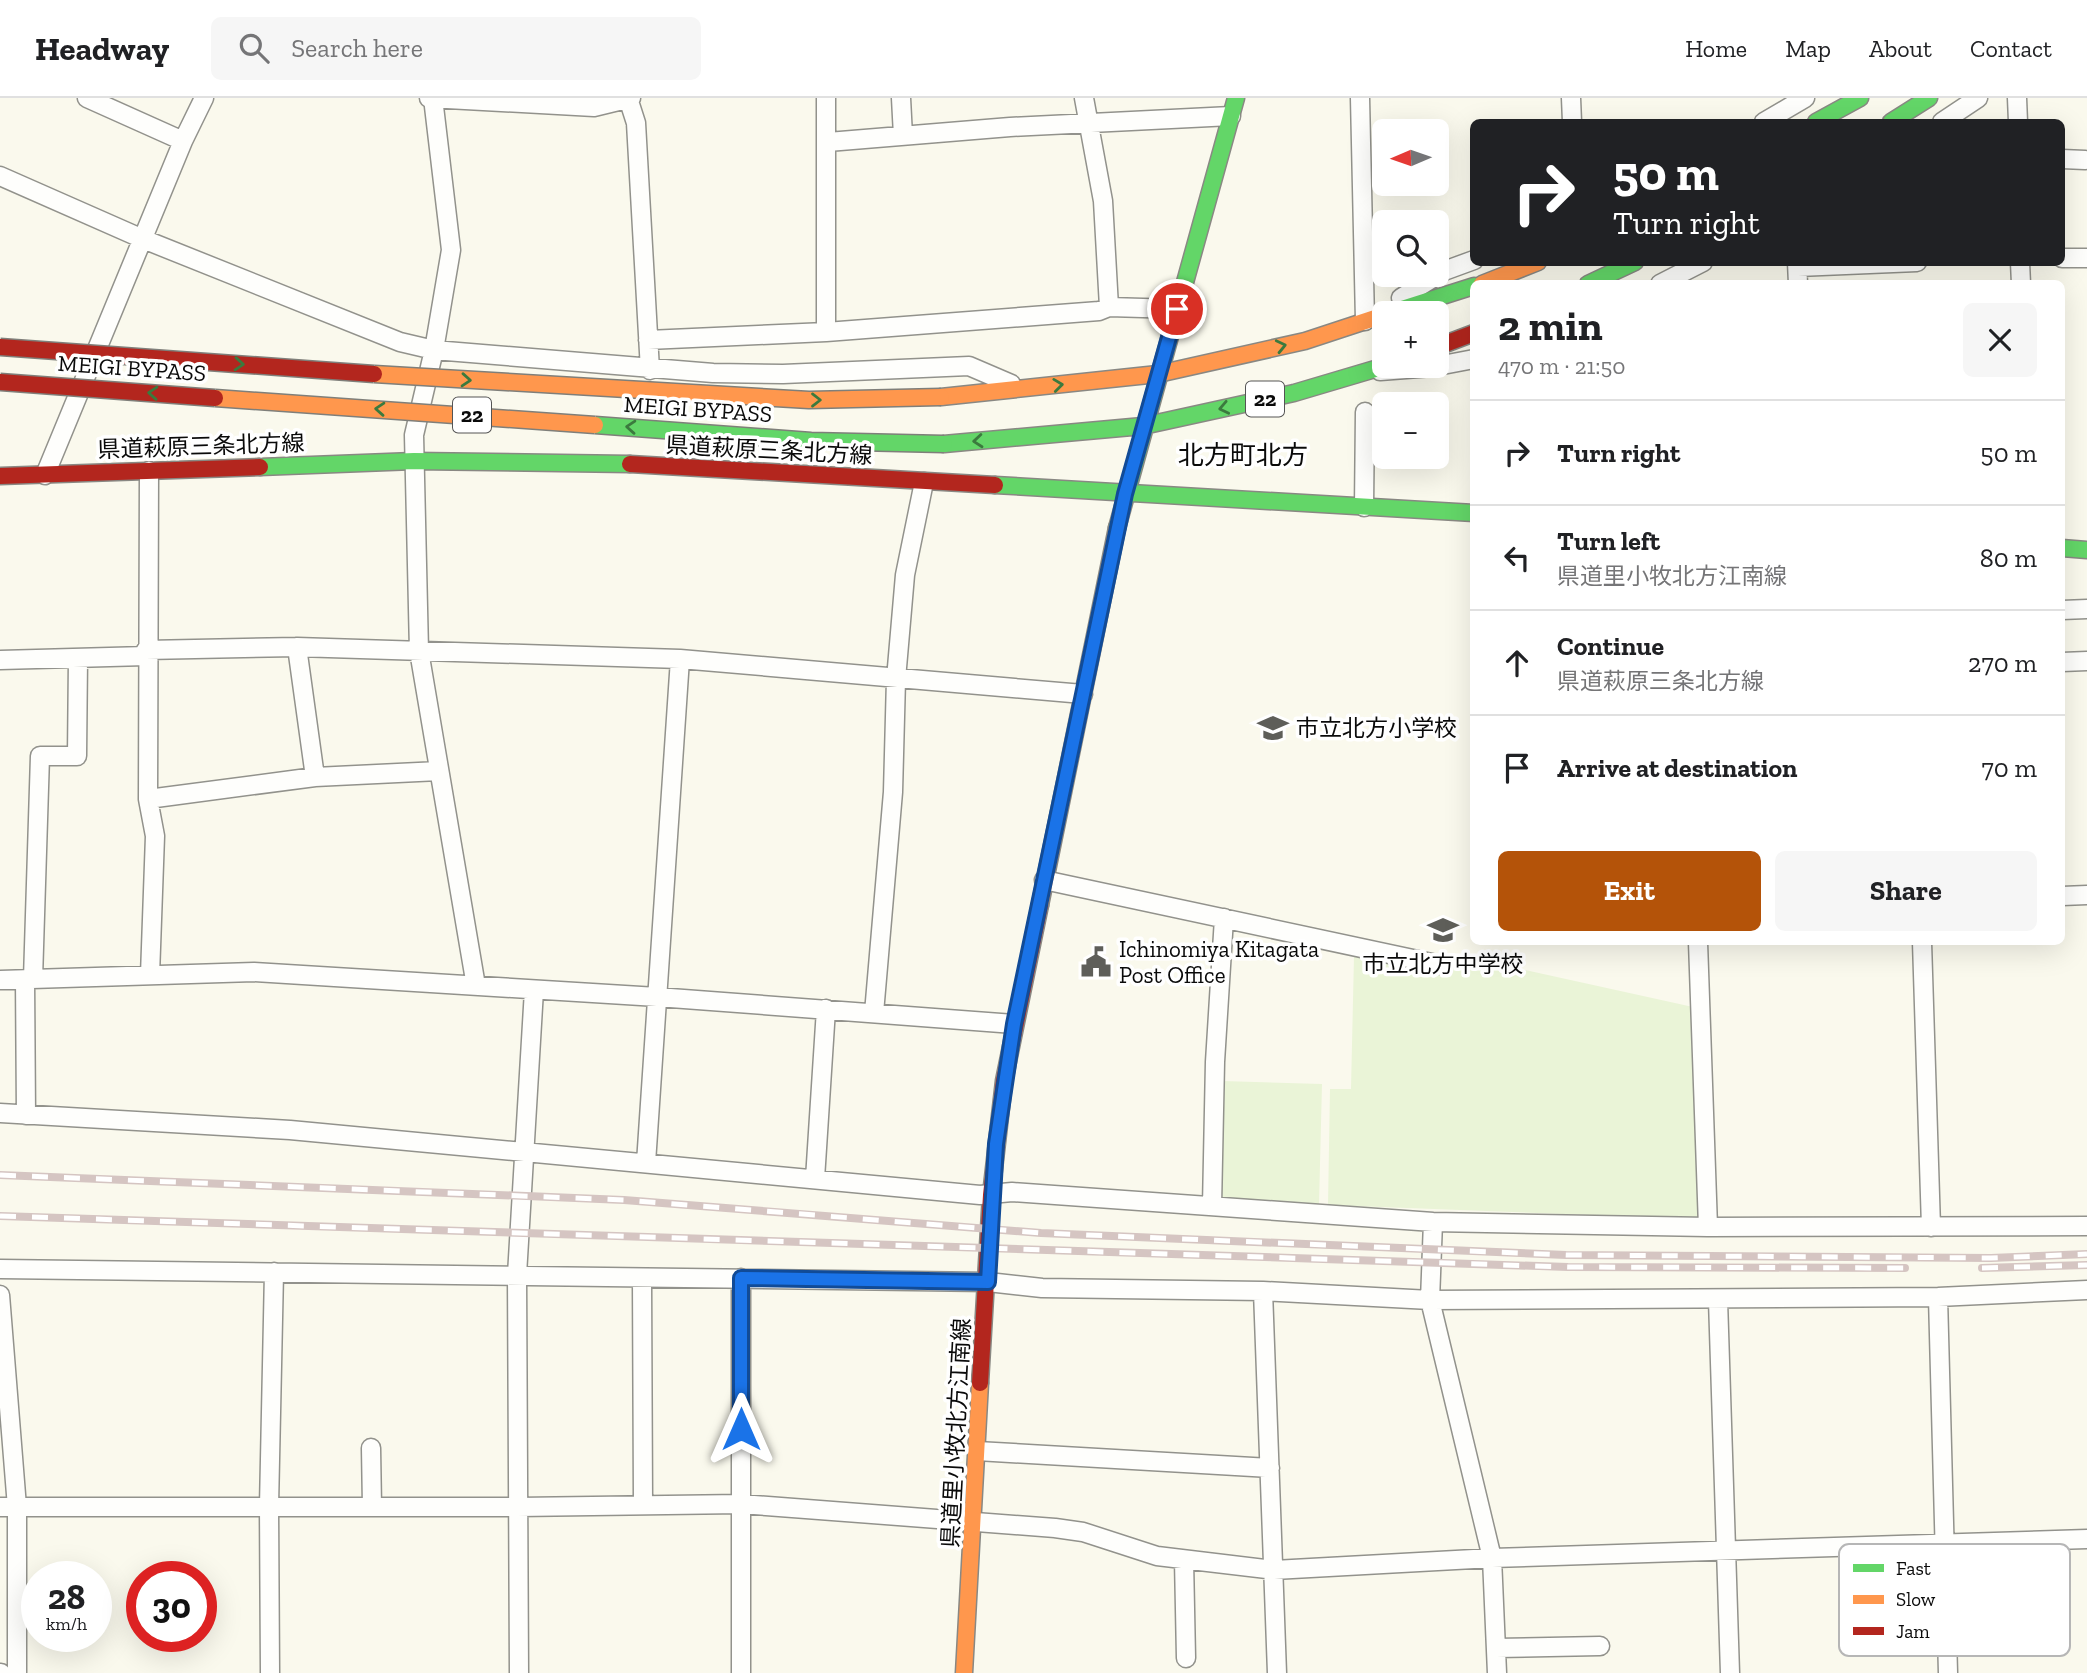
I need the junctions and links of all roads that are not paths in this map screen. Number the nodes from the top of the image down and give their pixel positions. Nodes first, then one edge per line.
1 (87, 98) edge
2 (204, 98) edge
3 (826, 98) edge
4 (901, 98) edge
5 (1084, 98) edge
6 (1236, 98) edge
7 (1360, 98) edge
8 (1571, 98) edge
9 (1860, 98) edge
10 (1929, 98) edge
11 (1978, 98) edge
12 (2017, 98) edge
13 (432, 99) edge
14 (629, 99) edge
15 (1798, 100) edge
16 (1231, 116) junction
17 (1572, 119) edge
18 (1769, 119) edge
19 (1822, 119) edge
20 (1896, 119) edge
21 (1946, 119) edge
22 (2018, 119) edge
23 (1088, 124) junction
24 (903, 136) junction
25 (183, 141) junction
26 (828, 142) junction
27 (2065, 159) edge
28 (2085, 160) dead end
29 (0, 176) edge
30 (142, 239) junction
31 (2087, 257) edge
32 (2065, 258) edge
33 (1470, 261) edge
34 (1528, 266) edge
35 (1626, 266) edge
36 (1695, 266) edge
37 (1864, 266) edge
38 (1798, 271) edge
39 (1492, 280) edge
40 (1597, 280) edge
41 (1668, 280) edge
42 (1470, 287) edge
43 (1427, 301) edge
44 (1109, 307) junction
45 (1177, 309) junction
46 (1372, 319) edge
47 (1365, 321) junction
48 (826, 332) junction
49 (1470, 335) edge
50 (648, 340) junction
51 (1449, 342) edge
52 (0, 347) edge
53 (433, 351) junction
54 (1470, 360) edge
55 (650, 370) junction
56 (1372, 370) edge
57 (1366, 372) junction
58 (1158, 374) junction
59 (0, 382) edge
60 (1023, 390) junction
61 (1365, 412) dead end
62 (1143, 426) junction
63 (414, 461) junction
64 (149, 471) junction
65 (45, 475) junction
66 (0, 476) edge
67 (924, 482) junction
68 (1125, 494) junction
69 (1364, 507) junction
70 (1470, 513) edge
71 (2065, 548) edge
72 (2087, 550) edge
73 (2087, 609) edge
74 (2065, 610) edge
75 (297, 647) junction
76 (419, 651) junction
77 (146, 653) junction
78 (78, 658) junction
79 (680, 659) junction
80 (0, 660) edge
81 (2087, 661) edge
82 (2065, 662) edge
83 (897, 679) junction
84 (1083, 694) junction
85 (439, 771) junction
86 (315, 777) junction
87 (148, 799) junction
88 (1044, 880) junction
89 (2087, 895) edge
90 (2065, 896) edge
91 (1224, 918) junction
92 (1698, 945) edge
93 (1922, 945) edge
94 (1441, 965) dead end
95 (150, 975) junction
96 (29, 979) junction
97 (0, 980) edge
98 (476, 986) junction
99 (534, 990) junction
100 (657, 997) junction
101 (826, 1009) junction
102 (874, 1013) junction
103 (1014, 1024) junction
104 (0, 1114) edge
105 (26, 1115) junction
106 (523, 1151) junction
107 (646, 1163) junction
108 (815, 1179) junction
109 (991, 1195) junction
110 (1212, 1206) junction
111 (1433, 1222) junction
112 (2087, 1226) edge
113 (1708, 1227) junction
114 (1931, 1227) junction
115 (0, 1269) edge
116 (274, 1272) junction
117 (517, 1275) junction
118 (741, 1278) junction
119 (642, 1279) junction
120 (988, 1282) junction
121 (2087, 1290) edge
122 (1263, 1291) junction
123 (0, 1295) edge
124 (1938, 1297) junction
125 (1430, 1300) junction
126 (1718, 1300) junction
127 (1, 1314) edge
128 (371, 1448) dead end
129 (977, 1451) junction
130 (1270, 1468) junction
131 (643, 1504) junction
132 (741, 1504) junction
133 (269, 1506) junction
134 (8, 1507) edge
135 (372, 1507) junction
136 (519, 1507) junction
137 (973, 1521) junction
138 (2087, 1539) edge
139 (1943, 1543) junction
140 (1921, 1544) edge
141 (1839, 1548) edge
142 (1727, 1553) junction
143 (1492, 1558) junction
144 (1184, 1560) junction
145 (1274, 1570) junction
146 (1600, 1646) dead end
147 (1496, 1648) junction
148 (1186, 1658) dead end
149 (969, 1672) edge
150 (17, 1673) edge
151 (270, 1673) edge
152 (519, 1673) edge
153 (741, 1673) edge
154 (1277, 1673) edge
155 (1497, 1673) edge
156 (1730, 1673) edge

1 - 25 street
2 - 25 street
3 - 26 street
4 - 24 street
5 - 23 street
6 - 16 main road
7 - 47 street
8 - 17 street
9 - 19 main road
10 - 20 main road
11 - 21 street
12 - 22 street
13 - 14 street
13 - 53 street
14 - 50 street
15 - 18 street
16 - 23 street
16 - 45 main road
23 - 24 street
23 - 44 street
24 - 26 street
25 - 30 street
26 - 48 street
27 - 28 street
29 - 30 street
30 - 53 street
30 - 65 street
31 - 32 street
33 - 47 street
34 - 39 main road
35 - 40 main road
36 - 41 street
37 - 38 street
42 - 43 main road, MEIGI BYPASS / 22
44 - 45 street
44 - 48 street
45 - 58 main road
46 - 47 main road, MEIGI BYPASS / 22
58 -> 47 main road, MEIGI BYPASS / 22
48 - 50 street
49 - 51 main road
50 - 55 street
52 -> 60 main road, MEIGI BYPASS / 22, bridge
53 - 55 street
53 - 63 street
54 - 57 street
55 - 60 street
56 - 57 main road, MEIGI BYPASS / 22
57 -> 62 main road, MEIGI BYPASS / 22
60 -> 58 main road, MEIGI BYPASS / 22
58 - 62 main road
62 -> 59 main road, MEIGI BYPASS / 22, bridge
61 - 69 street
62 - 68 main road
63 - 64 main road, 県道萩原三条北方線
63 - 67 main road, 県道萩原三条北方線
63 - 76 street
64 - 65 main road, 県道萩原三条北方線
64 - 77 street
65 - 66 main road, 県道萩原三条北方線
67 - 68 main road, 県道萩原三条北方線
67 - 83 street
68 - 69 main road, 県道萩原三条北方線
68 - 84 main road, 県道里小牧北方江南線
69 - 70 main road, 県道萩原三条北方線
71 - 72 main road
73 - 74 street
75 - 76 street
75 - 77 street
75 - 86 street
76 - 79 street
76 - 85 street
77 - 78 street
77 - 87 street
78 - 80 street
78 - 96 street
79 - 83 street
79 - 100 street
81 - 82 street
83 - 84 street
83 - 102 street
84 - 88 main road, 県道里小牧北方江南線
85 - 86 street
85 - 98 street
86 - 87 street
87 - 95 street
88 - 91 street
88 - 103 main road, 県道里小牧北方江南線
89 - 90 street
91 - 94 street
91 - 110 street
92 - 113 street
93 - 114 street
95 - 96 street
95 - 98 street
96 - 97 street
96 - 105 street
98 - 99 street
99 - 100 street
99 - 106 street
100 - 101 street
100 - 107 street
101 - 102 street
101 - 108 street
102 - 103 street
103 - 109 main road, 県道里小牧北方江南線
104 - 105 street
105 - 106 street
106 - 107 street
106 - 117 street
107 - 108 street
108 - 109 street
109 - 110 street
109 - 120 main road, 県道里小牧北方江南線
110 - 111 street
111 - 113 street
111 - 125 street
112 - 114 street
113 - 114 street
115 - 116 street
116 - 117 street
116 - 133 street
117 - 119 street
117 - 136 street
118 - 119 street
118 - 120 street
118 - 132 street
119 - 131 street
120 - 122 street
120 - 129 main road, 県道里小牧北方江南線
121 - 124 street
122 - 125 street
122 - 130 street
123 - 127 street
124 - 126 street
124 - 139 street
125 - 126 street
125 - 143 street
126 - 142 street
127 - 134 street
128 - 135 street
129 - 130 street
129 - 137 main road, 県道里小牧北方江南線
130 - 145 street
131 - 132 street
131 - 136 street
132 - 137 street
132 - 153 street
133 - 134 street
133 - 135 street
133 - 151 street
134 - 150 street
135 - 136 street
136 - 152 street
137 - 144 street
137 - 149 main road, 県道里小牧北方江南線
138 - 139 street
139 - 140 street
141 - 142 street
142 - 143 street
142 - 156 street
143 - 145 street
143 - 147 street
144 - 145 street
144 - 148 street
145 - 154 street
146 - 147 street
147 - 155 street

